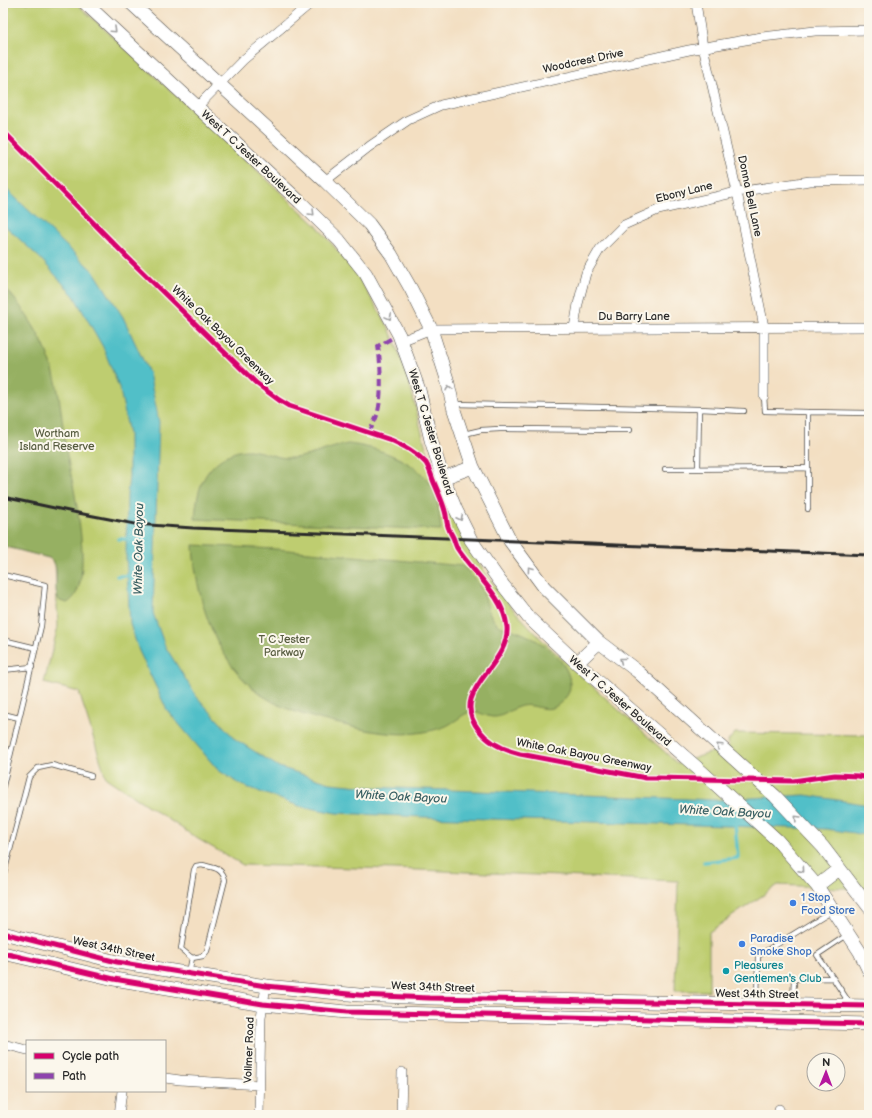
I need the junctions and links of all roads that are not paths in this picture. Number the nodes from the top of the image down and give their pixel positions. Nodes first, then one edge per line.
1 (85, 3) edge
2 (131, 3) edge
3 (311, 3) edge
4 (696, 3) edge
5 (869, 30) edge
6 (703, 47) junction
7 (220, 84) junction
8 (197, 107) junction
9 (869, 180) edge
10 (325, 181) junction
11 (737, 192) junction
12 (764, 327) junction
13 (574, 328) junction
14 (869, 328) edge
15 (431, 329) junction
16 (401, 341) junction
17 (764, 396) joint
18 (452, 404) junction
19 (699, 409) junction
20 (744, 411) dead end
21 (808, 412) junction
22 (869, 414) edge
23 (630, 430) dead end
24 (462, 435) junction
25 (473, 467) junction
26 (698, 468) junction
27 (808, 468) junction
28 (665, 469) dead end
29 (443, 478) junction
30 (808, 509) dead end
31 (3, 575) edge
32 (3, 640) edge
33 (599, 642) junction
34 (36, 648) junction
35 (577, 663) junction
36 (32, 666) junction
37 (3, 670) edge
38 (3, 714) edge
39 (19, 718) junction
40 (3, 750) edge
41 (11, 752) junction
42 (91, 776) dead end
43 (3, 786) edge
44 (839, 869) junction
45 (3, 878) edge
46 (817, 886) junction
47 (869, 907) edge
48 (833, 910) junction
49 (3, 932) edge
50 (848, 933) junction
51 (3, 953) edge
52 (192, 958) junction
53 (116, 962) junction
54 (869, 971) edge
55 (189, 974) junction
56 (833, 978) junction
57 (114, 979) junction
58 (266, 986) junction
59 (263, 1004) junction
60 (757, 1005) junction
61 (792, 1005) junction
62 (851, 1005) junction
63 (869, 1006) edge
64 (869, 1024) edge
65 (3, 1044) edge
66 (26, 1050) edge
67 (402, 1072) dead end
68 (166, 1078) edge
69 (259, 1085) junction
70 (122, 1092) edge
71 (119, 1115) edge
72 (259, 1115) edge
73 (401, 1115) edge

1 -> 8 main road, West T C Jester Boulevard
2 - 7 main road
3 - 7 street
4 - 6 street, Donna Bell Lane
5 - 6 street, Woodcrest Drive
6 - 10 street, Woodcrest Drive
6 - 11 street, Donna Bell Lane
7 - 8 street
7 - 10 main road
8 -> 16 main road, West T C Jester Boulevard
9 - 11 street, Ebony Lane
10 - 15 main road
11 - 12 street, Donna Bell Lane
11 - 13 street, Ebony Lane
12 - 13 street, Du Barry Lane
12 - 14 street, Du Barry Lane
12 - 17 street, Donna Bell Lane
13 - 15 street, Du Barry Lane
15 - 16 street, Du Barry Lane
18 -> 15 main road
16 - 29 main road, West T C Jester Boulevard
17 - 21 lane
18 - 19 lane
18 - 24 main road
19 - 20 lane
19 - 26 lane
21 - 22 lane
21 - 27 lane
23 - 24 lane
24 - 25 main road
25 - 29 main road
33 -> 25 main road
26 - 27 lane
26 - 28 lane
27 - 30 lane
29 -> 35 main road, West T C Jester Boulevard
31 - 34 lane
32 - 34 lane
33 - 35 main road
44 -> 33 main road
34 - 36 lane
35 -> 46 main road, West T C Jester Boulevard
36 - 37 lane
36 - 39 lane
38 - 39 lane
39 - 41 lane
40 - 41 lane
41 - 43 lane
42 - 45 lane
44 - 46 main road
44 - 47 main road
46 - 48 main road, West T C Jester Boulevard
48 - 50 main road, West T C Jester Boulevard
48 - 60 lane
49 - 53 main road, West 34th Street
50 - 54 main road, West T C Jester Boulevard
50 - 56 lane
51 - 57 main road
52 - 52 lane
52 - 55 lane
53 - 55 main road, West 34th Street
53 - 57 main road
55 - 58 main road, West 34th Street
56 - 61 lane
56 - 62 lane
57 - 59 main road
58 - 59 street, Vollmer Road
58 - 60 main road, West 34th Street
59 - 64 main road
59 - 69 street, Vollmer Road
60 - 61 main road, West 34th Street
61 - 62 main road, West 34th Street
62 - 63 main road, West 34th Street
65 - 66 street
67 - 73 street
68 - 69 street
69 - 72 street, Vollmer Road
70 - 71 street

